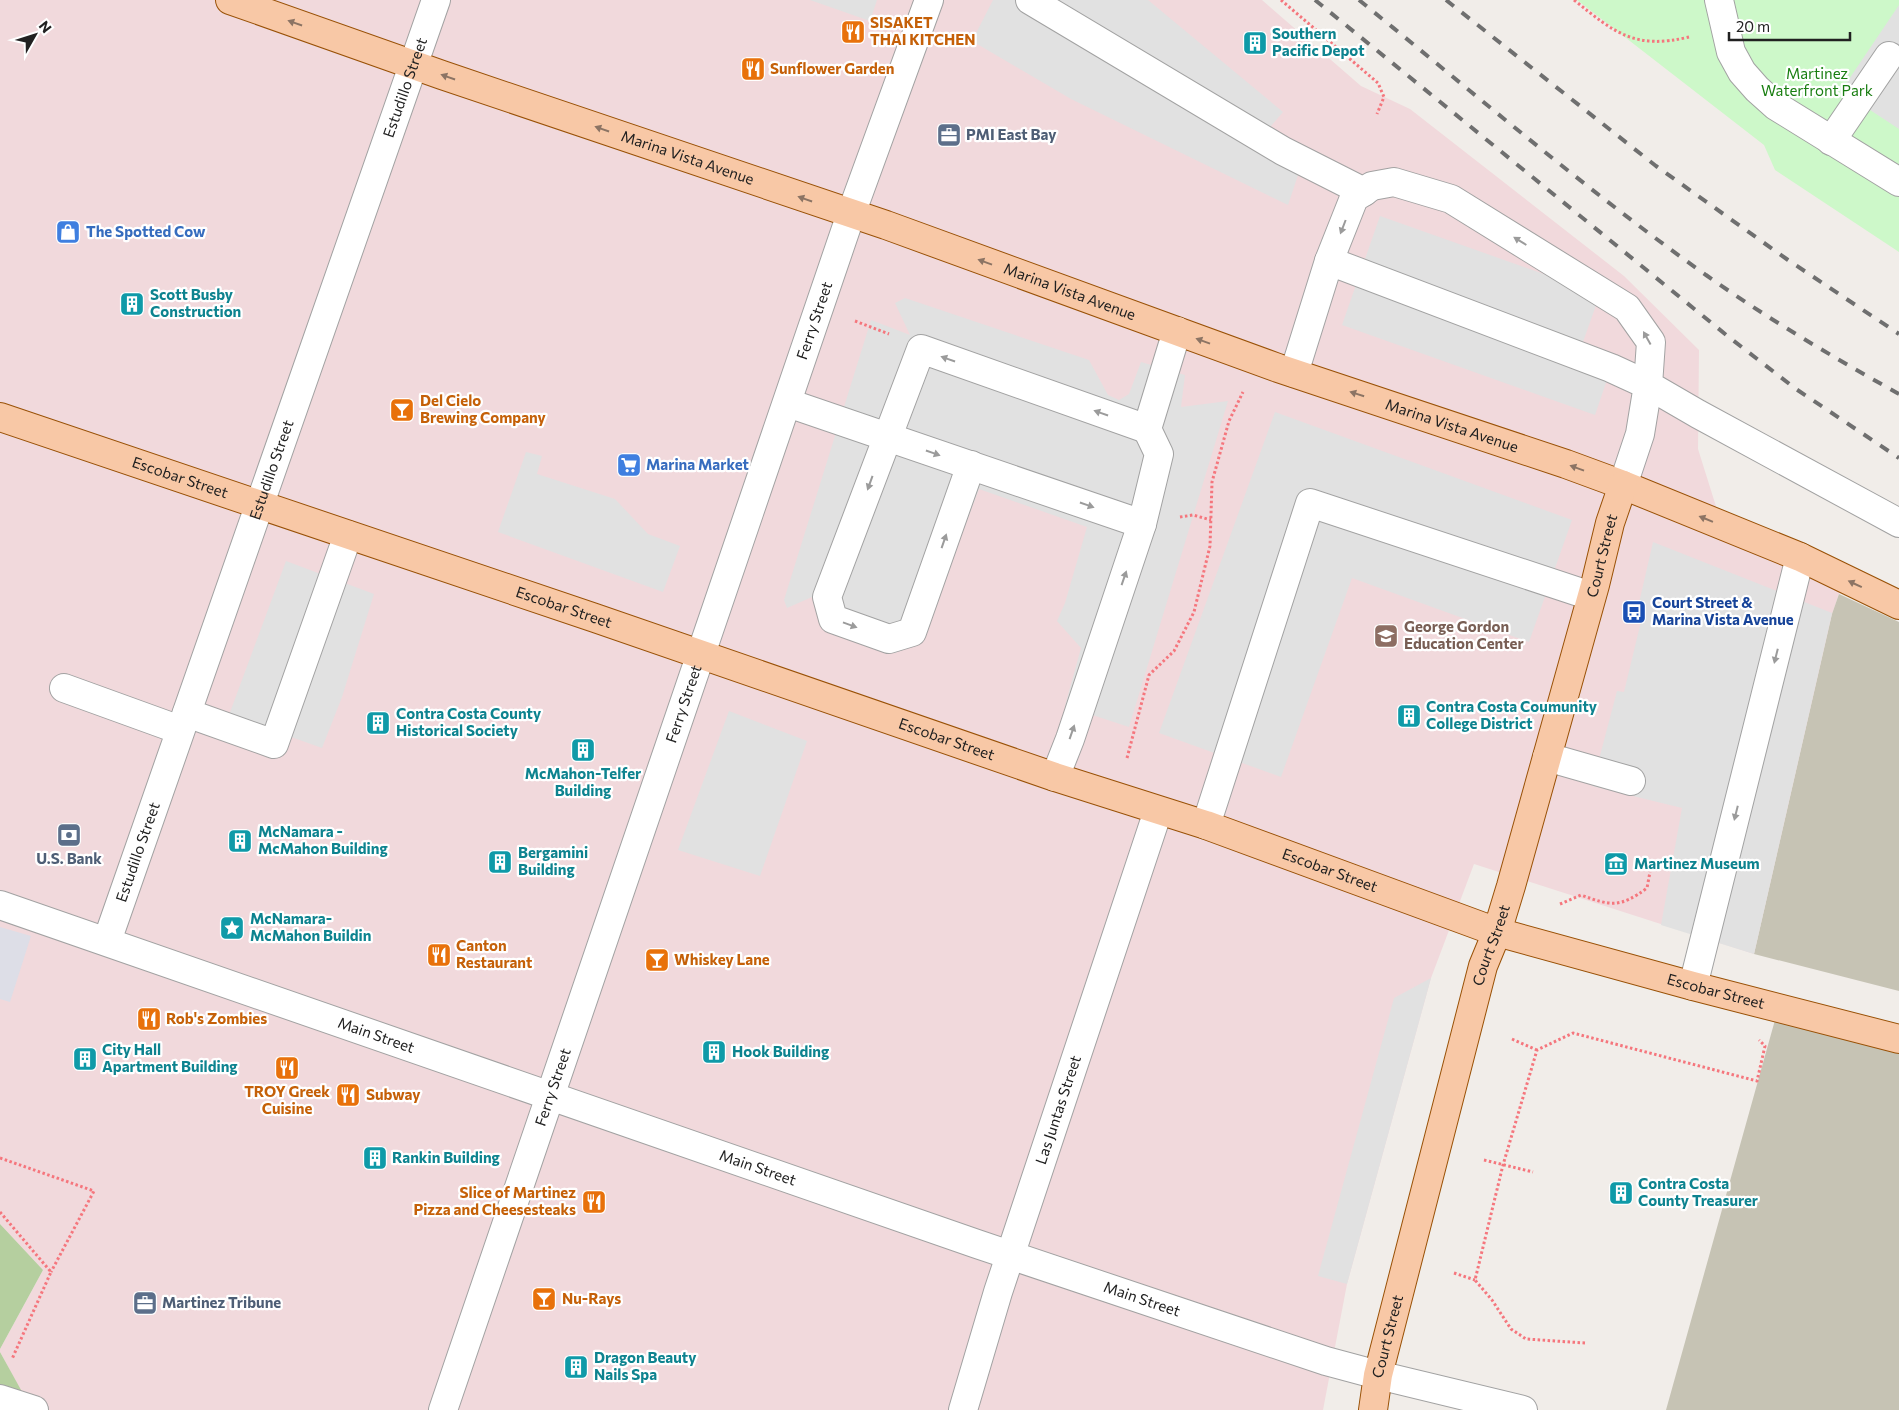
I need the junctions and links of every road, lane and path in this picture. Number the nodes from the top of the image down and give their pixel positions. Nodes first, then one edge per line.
1 (230, 0) edge
2 (436, 0) edge
3 (930, 0) edge
4 (1030, 0) edge
5 (1281, 0) edge
6 (1574, 0) edge
7 (1719, 0) edge
8 (1689, 38) dead end
9 (1889, 56) dead end
10 (415, 64) junction
11 (1377, 114) dead end
12 (1831, 140) junction
13 (1899, 182) edge
14 (1364, 192) junction
15 (851, 214) junction
16 (1329, 262) junction
17 (855, 321) dead end
18 (870, 327) dead end
19 (1177, 332) junction
20 (1294, 373) junction
21 (1246, 385) dead end
22 (1648, 385) junction
23 (788, 402) junction
24 (0, 417) edge
25 (1147, 429) junction
26 (887, 437) junction
27 (970, 465) junction
28 (1623, 485) junction
29 (260, 504) junction
30 (1193, 515) dead end
31 (1211, 520) junction
32 (1899, 523) edge
33 (1142, 524) junction
34 (348, 535) junction
35 (1800, 557) junction
36 (1591, 596) junction
37 (1899, 605) edge
38 (701, 654) junction
39 (64, 688) dead end
40 (184, 722) junction
41 (1127, 758) dead end
42 (1547, 758) junction
43 (1055, 777) junction
44 (1631, 781) dead end
45 (1158, 810) junction
46 (1206, 825) junction
47 (1650, 872) dead end
48 (1560, 904) dead end
49 (0, 905) edge
50 (1497, 932) junction
51 (107, 942) junction
52 (1693, 986) junction
53 (1512, 1039) dead end
54 (1899, 1039) edge
55 (1765, 1046) dead end
56 (1537, 1050) junction
57 (550, 1096) junction
58 (0, 1158) edge
59 (1484, 1160) dead end
60 (1503, 1165) junction
61 (1533, 1172) dead end
62 (0, 1212) edge
63 (1012, 1254) junction
64 (51, 1272) junction
65 (1454, 1273) dead end
66 (1475, 1280) junction
67 (1584, 1343) dead end
68 (12, 1358) dead end
69 (1378, 1375) junction
70 (443, 1410) edge
71 (963, 1410) edge
72 (1373, 1410) edge
73 (1523, 1410) edge

10 -> 1 main road, Marina Vista Avenue
2 - 10 street, Estudillo Street
3 - 15 street, Ferry Street
4 - 14 street
5 - 11 path
6 - 8 path
7 - 12 street
9 - 12 street
15 -> 10 main road, Marina Vista Avenue
10 - 29 street, Estudillo Street
12 - 13 street
14 -> 16 street
22 -> 14 street
19 -> 15 main road, Marina Vista Avenue
15 - 23 street, Ferry Street
16 - 20 street
16 - 22 street
17 - 18 path
20 -> 19 main road, Marina Vista Avenue
19 - 25 street
28 -> 20 main road, Marina Vista Avenue
21 - 31 path
22 - 28 street
22 - 32 street
23 - 26 street
23 - 38 street, Ferry Street
24 - 29 main road, Escobar Street
25 -> 26 street
25 - 33 street
26 -> 27 street
26 -> 27 street
27 -> 33 street
35 -> 28 main road, Marina Vista Avenue
28 - 36 main road, Court Street
29 - 34 main road, Escobar Street
29 - 40 street, Estudillo Street
30 - 31 path
31 - 41 path
43 -> 33 street
34 - 38 main road, Escobar Street
34 - 40 street
37 -> 35 main road, Marina Vista Avenue
35 -> 52 street
36 - 42 main road, Court Street
36 - 46 street
38 - 43 main road, Escobar Street
38 - 57 street, Ferry Street
39 - 40 street
40 - 51 street, Estudillo Street
42 - 44 street
42 - 50 main road, Court Street
43 - 45 main road, Escobar Street
45 - 46 main road, Escobar Street
45 - 63 street, Las Juntas Street
46 - 50 main road, Escobar Street
47 - 48 path
49 - 51 street, Main Street
50 - 52 main road, Escobar Street
50 - 69 main road, Court Street
51 - 57 street, Main Street
52 - 54 main road, Escobar Street
53 - 56 path
55 - 56 path
56 - 60 path
57 - 63 street, Main Street
57 - 70 street, Ferry Street
58 - 64 path
59 - 60 path
60 - 61 path
60 - 66 path
62 - 64 path
63 - 69 street, Main Street
63 - 71 street, Las Juntas Street
64 - 68 path
65 - 66 path
66 - 67 path
69 - 72 main road, Court Street
69 - 73 street, Main Street

